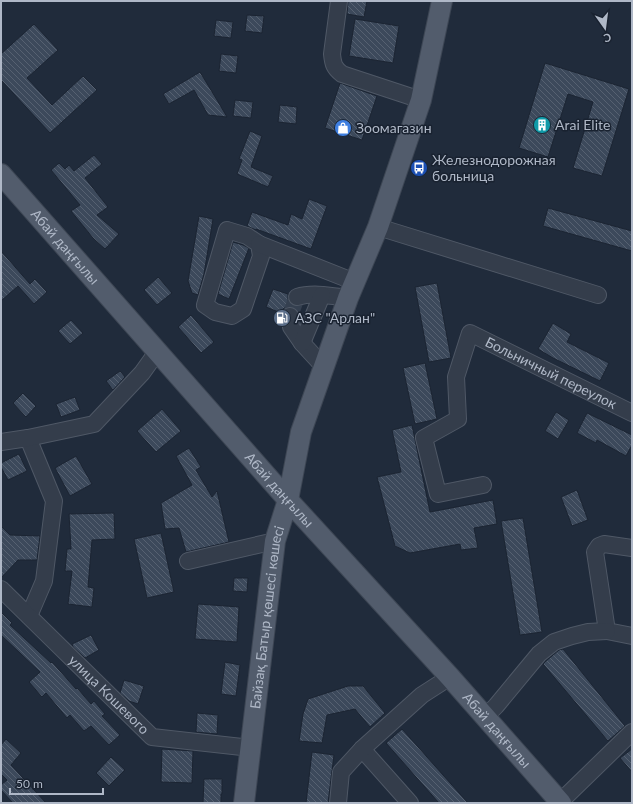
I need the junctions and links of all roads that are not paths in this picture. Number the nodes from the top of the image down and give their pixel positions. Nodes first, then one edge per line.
1 (339, 1) edge
2 (442, 1) edge
3 (421, 100) junction
4 (1, 174) edge
5 (378, 227) junction
6 (259, 244) junction
7 (351, 290) junction
8 (322, 295) junction
9 (598, 295) dead end
10 (297, 297) dead end
11 (290, 316) tunnel mouth
12 (302, 342) junction
13 (158, 352) junction
14 (324, 367) junction
15 (632, 413) edge
16 (28, 438) junction
17 (1, 442) edge
18 (483, 485) dead end
19 (288, 500) junction
20 (275, 541) junction
21 (632, 548) edge
22 (188, 561) dead end
23 (1, 589) edge
24 (29, 616) junction
25 (607, 631) junction
26 (632, 636) edge
27 (450, 677) junction
28 (485, 717) junction
29 (632, 732) edge
30 (251, 748) junction
31 (362, 749) junction
32 (561, 802) edge
33 (244, 803) edge
34 (338, 803) edge
35 (410, 803) edge

1 - 3 street
2 - 3 main road, Байзақ Батыр қөшесі көшесі
3 - 5 main road, Байзақ Батыр қөшесі көшесі
4 - 13 main road, Абай даңғылы
5 - 7 main road, Байзақ Батыр қөшесі көшесі
5 - 9 street
6 - 6 street
6 - 7 street
7 - 8 street
7 - 14 main road, Байзақ Батыр қөшесі көшесі
8 - 10 street
8 - 12 street
11 - 12 street
12 - 14 street
13 - 16 street
13 - 19 main road, Абай даңғылы
14 - 19 main road, Байзақ Батыр қөшесі көшесі
15 - 18 street, Больничный переулок
16 - 17 street
16 - 24 street
19 - 20 main road, Байзақ Батыр қөшесі көшесі
19 - 27 main road, Абай даңғылы
20 - 22 street
20 - 30 main road, Байзақ Батыр қөшесі көшесі
21 - 25 street
23 - 24 street, улица Кошевого
24 - 30 street, улица Кошевого
25 - 26 street
25 - 28 street
27 - 28 main road, Абай даңғылы
27 - 31 street
28 - 32 main road, Абай даңғылы
29 - 32 street
30 - 33 main road, Байзақ Батыр қөшесі көшесі
31 - 34 street
31 - 35 street

